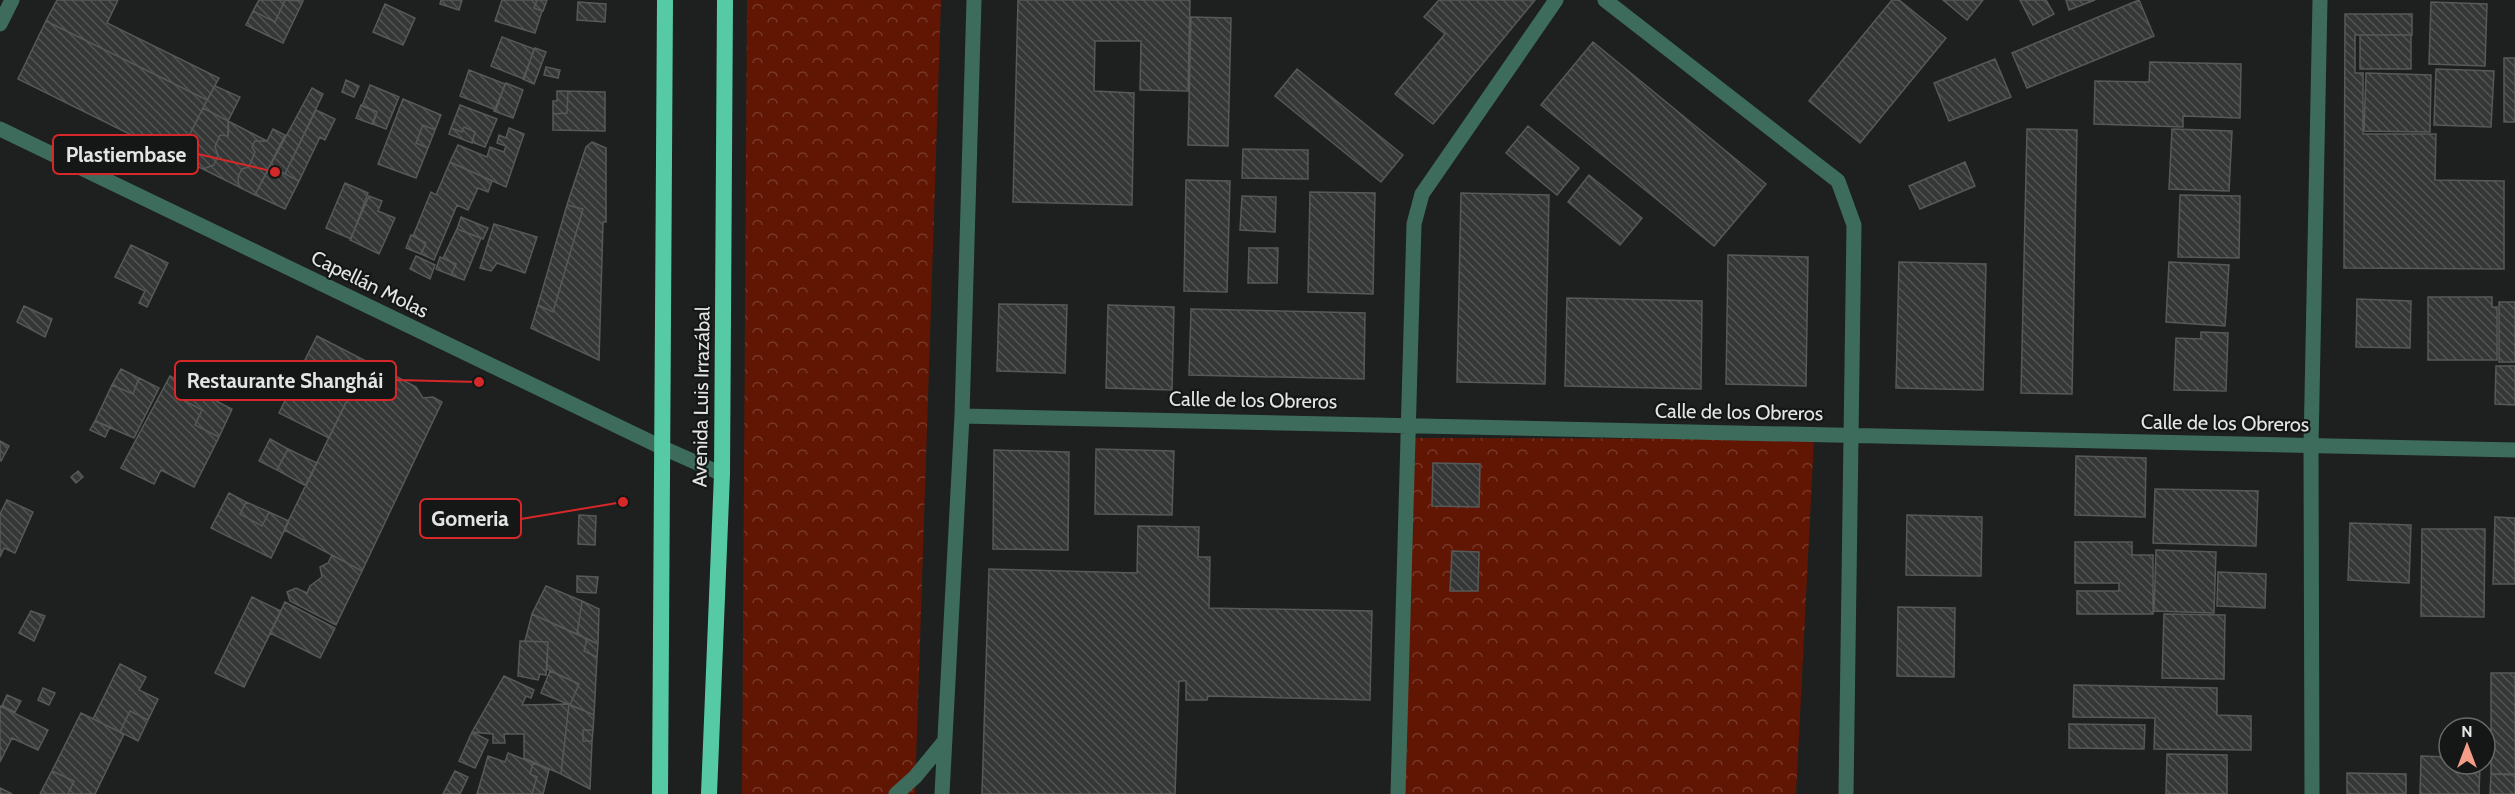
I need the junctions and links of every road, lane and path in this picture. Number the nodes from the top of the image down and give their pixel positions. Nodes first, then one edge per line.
1 (12, 0) edge
2 (665, 0) edge
3 (725, 0) edge
4 (974, 0) edge
5 (1556, 0) edge
6 (1605, 0) edge
7 (2320, 0) edge
8 (0, 24) edge
9 (0, 129) edge
10 (962, 416) junction
11 (1408, 424) junction
12 (1849, 435) junction
13 (2310, 446) junction
14 (661, 447) junction
15 (2515, 450) edge
16 (722, 474) junction
17 (944, 743) junction
18 (660, 794) edge
19 (709, 794) edge
20 (896, 794) edge
21 (942, 794) edge
22 (1398, 794) edge
23 (1846, 794) edge
24 (2312, 794) edge

1 - 8 street
2 - 14 highway, Avenida Luis Irrazábal
3 - 16 highway, Avenida Luis Irrazábal
4 - 10 street
5 - 11 street
6 - 12 street
7 - 13 street
9 - 14 street, Capellán Molas
10 - 11 street, Calle de los Obreros
10 - 17 street
11 - 12 street, Calle de los Obreros
11 - 22 street
12 - 13 street, Calle de los Obreros
12 - 23 street
13 - 15 street, Calle de los Obreros
13 - 24 street
14 - 16 street, Capellán Molas
14 - 18 highway, Avenida Luis Irrazábal
16 - 19 highway, Avenida Luis Irrazábal
17 - 20 street
17 - 21 street

